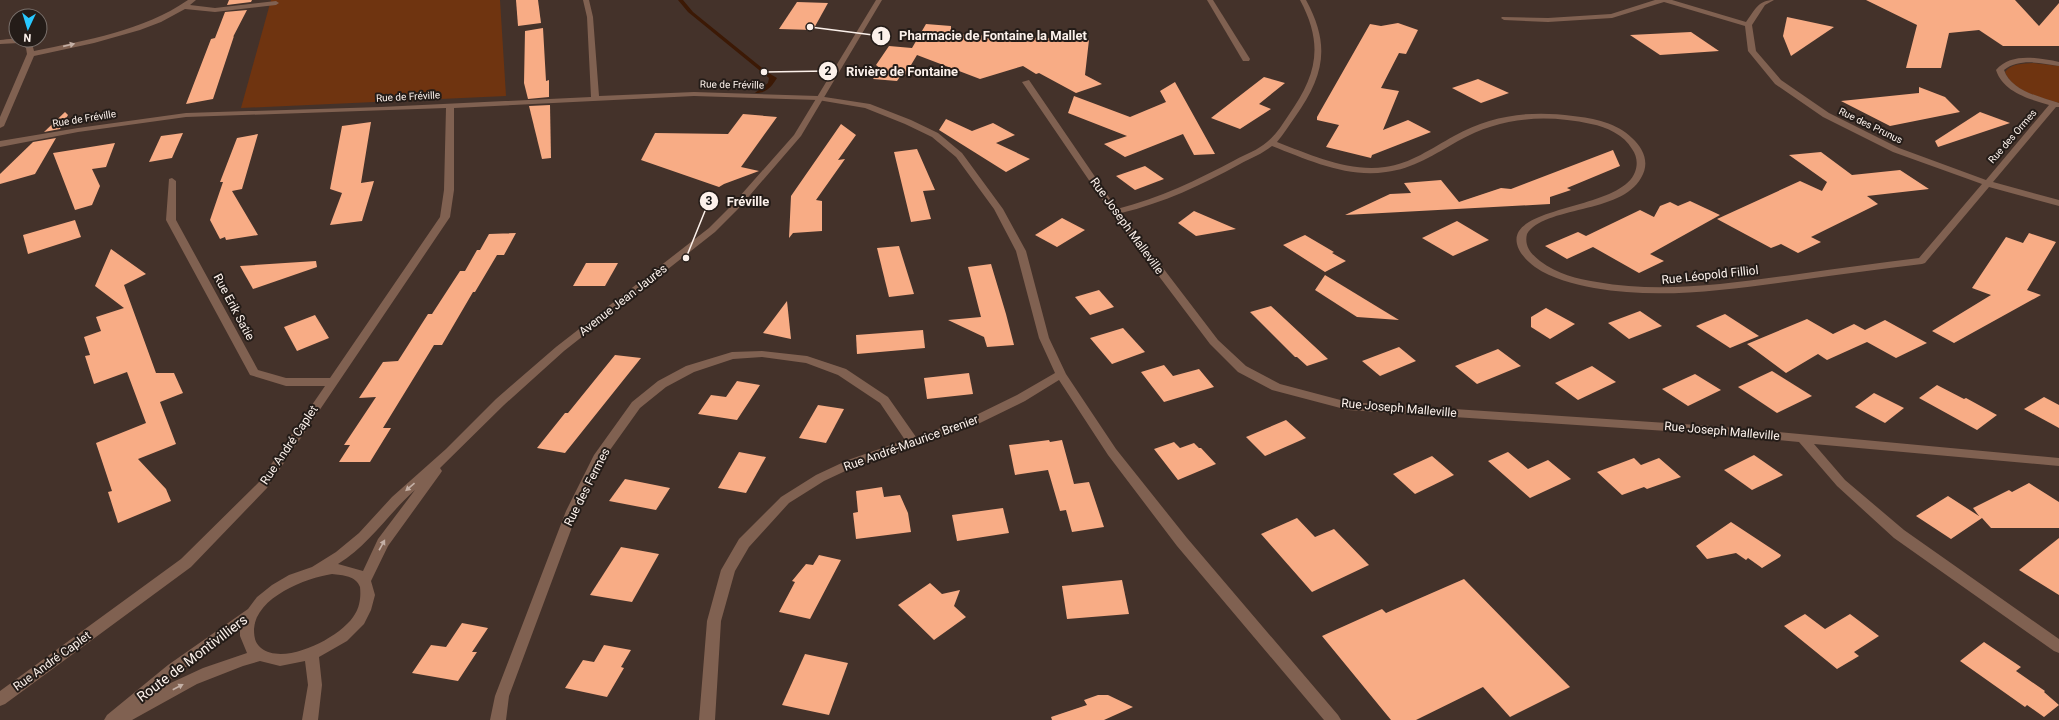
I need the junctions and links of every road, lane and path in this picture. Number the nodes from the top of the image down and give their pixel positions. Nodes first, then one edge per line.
1 (193, 0) edge
2 (586, 0) edge
3 (879, 0) edge
4 (1210, 0) edge
5 (1303, 0) edge
6 (1662, 0) edge
7 (1665, 0) edge
8 (1771, 0) edge
9 (276, 3) dead end
10 (185, 7) junction
11 (1504, 18) dead end
12 (1748, 25) junction
13 (0, 42) edge
14 (31, 54) junction
15 (1246, 59) dead end
16 (2059, 64) edge
17 (1026, 82) dead end
18 (595, 98) junction
19 (818, 98) junction
20 (450, 105) junction
21 (2057, 105) edge
22 (0, 126) edge
23 (1272, 143) junction
24 (0, 144) edge
25 (172, 181) dead end
26 (1986, 183) junction
27 (2059, 203) edge
28 (1115, 212) junction
29 (1061, 374) junction
30 (332, 382) junction
31 (1802, 438) junction
32 (913, 442) junction
33 (450, 452) junction
34 (2059, 462) edge
35 (317, 571) junction
36 (365, 580) junction
37 (253, 612) junction
38 (2059, 647) edge
39 (311, 654) junction
40 (260, 655) junction
41 (0, 699) edge
42 (112, 720) edge
43 (120, 720) edge
44 (310, 720) edge
45 (498, 720) edge
46 (707, 720) edge
47 (1333, 720) edge

1 - 10 street
2 - 18 street
3 - 19 street, Avenue Jean Jaurès
4 - 15 street
5 - 23 street
6 - 11 street
7 - 12 street
8 - 12 street
9 - 10 street
14 -> 10 street
12 - 26 street, Rue des Prunus
13 - 14 street
14 - 22 street
16 - 21 street, Rue des Ormes
17 - 28 street, Rue Joseph Malleville
18 - 19 street, Rue de Fréville
18 - 20 street, Rue de Fréville
19 - 29 street, Rue de Fréville
19 - 33 street, Avenue Jean Jaurès
20 - 24 street, Rue de Fréville
20 - 30 street, Rue André Caplet
21 - 26 street, Rue des Ormes
23 - 26 street, Rue Léopold Filliol
23 - 28 street
25 - 30 street, Rue Erik Satie
26 - 27 street, Rue des Prunus
28 - 31 street, Rue Joseph Malleville
29 - 32 street, Rue André-Maurice Brenier
29 - 47 street, Rue de Fréville
30 - 41 street, Rue André Caplet
31 - 34 street, Rue Joseph Malleville
31 - 38 street
32 - 45 street, Rue des Fermes
32 - 46 street, Rue André-Maurice Brenier
33 -> 35 street, Avenue Jean Jaurès
36 -> 33 street, Avenue Jean Jaurès
35 - 36 street
35 - 37 street
36 - 39 street
37 - 40 street
37 - 42 street, Route de Montivilliers
39 - 40 street
39 - 44 street
43 -> 40 street, Route de Montivilliers

